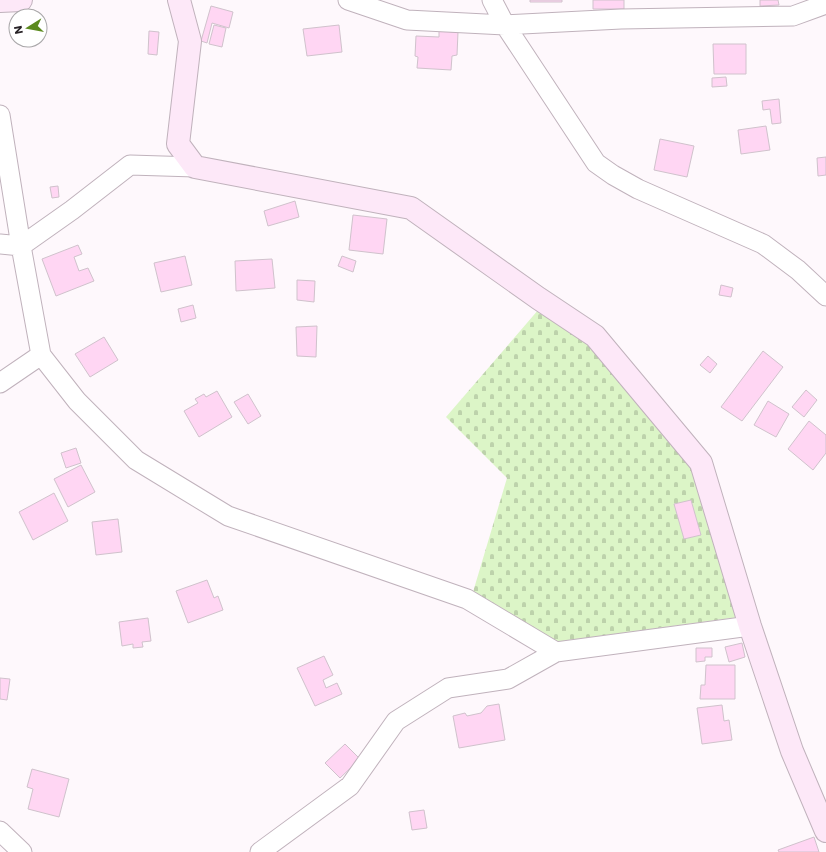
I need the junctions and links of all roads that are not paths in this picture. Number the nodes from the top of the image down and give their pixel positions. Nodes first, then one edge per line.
1 (21, 0) edge
2 (179, 0) edge
3 (348, 0) edge
4 (492, 0) edge
5 (0, 1) edge
6 (826, 4) edge
7 (505, 25) junction
8 (0, 115) edge
9 (195, 166) junction
10 (0, 244) edge
11 (21, 246) junction
12 (826, 296) edge
13 (41, 355) junction
14 (0, 383) edge
15 (750, 626) junction
16 (556, 652) junction
17 (0, 831) edge
18 (826, 832) edge
19 (22, 852) edge
20 (260, 852) edge

1 - 5 street
2 - 9 street
3 - 7 street
4 - 7 street
6 - 7 street
7 - 12 street
8 - 11 street
9 - 11 street
9 - 15 street
10 - 11 street
11 - 13 street
13 - 14 street
13 - 16 street
15 - 16 street
15 - 18 street
16 - 20 street
17 - 19 street

